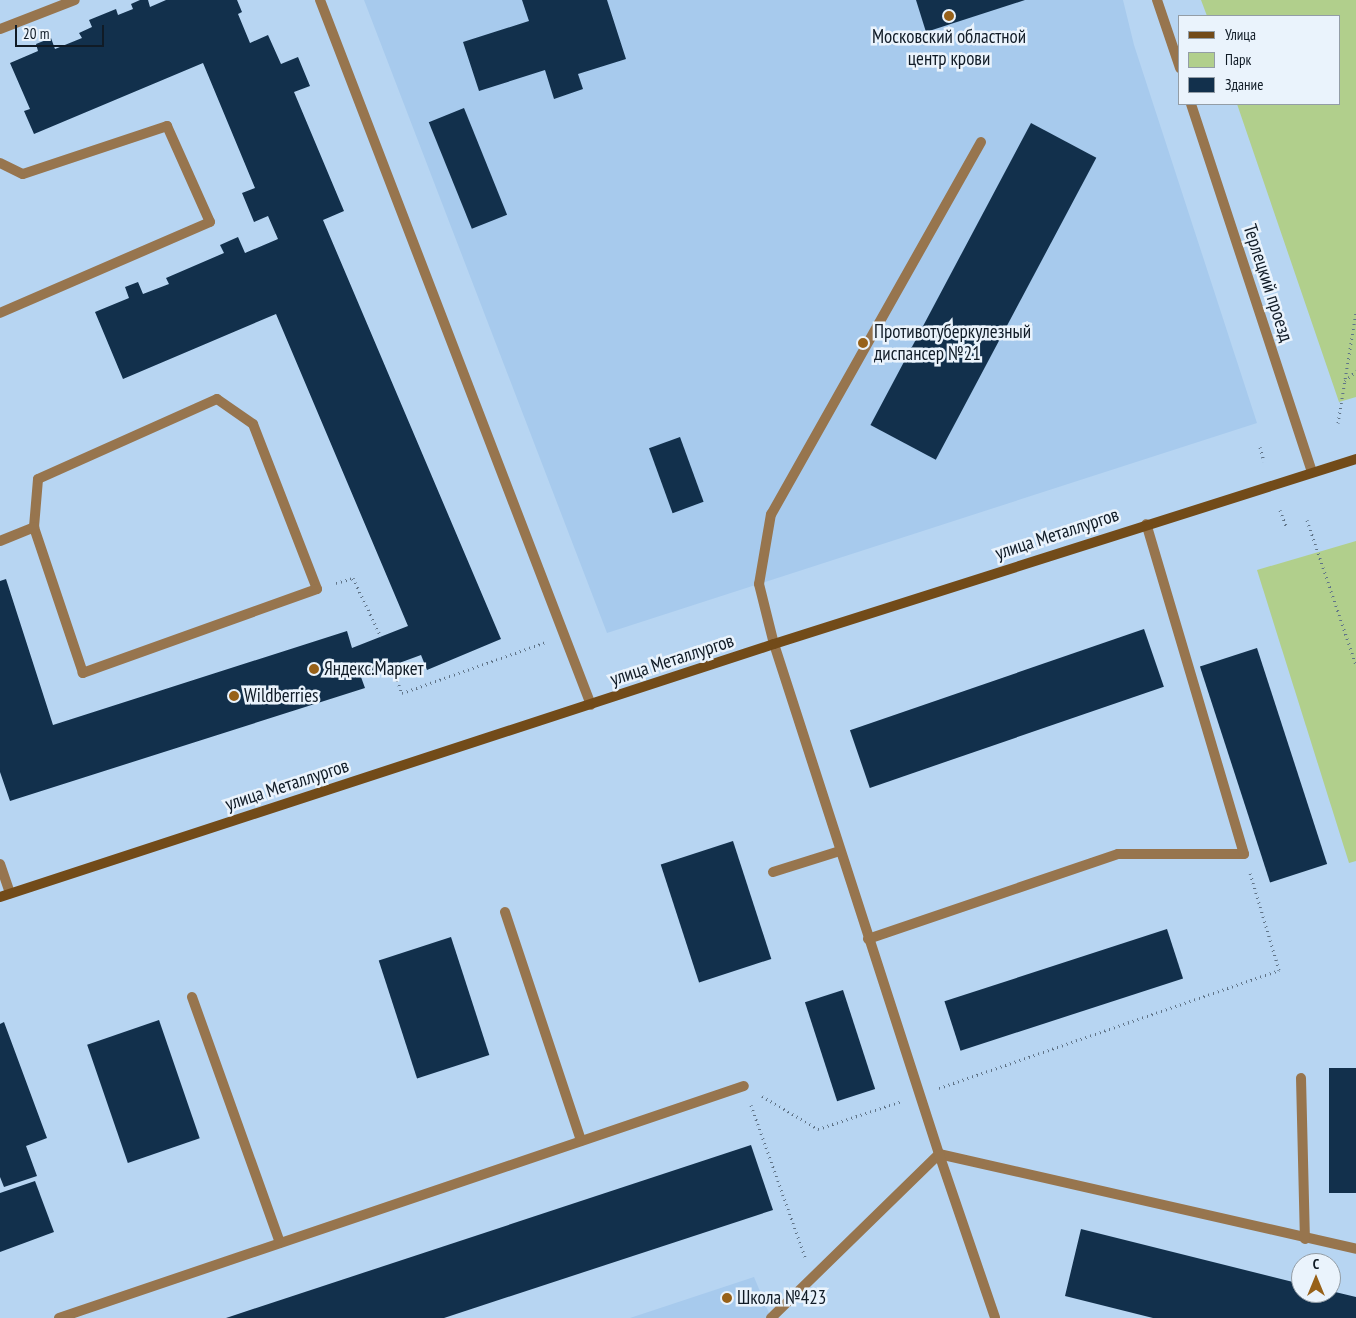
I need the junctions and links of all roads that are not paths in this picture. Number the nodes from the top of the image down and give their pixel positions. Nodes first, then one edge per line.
1 (75, 0) edge
2 (320, 0) edge
3 (1157, 0) edge
4 (0, 29) edge
5 (1178, 62) edge
6 (1191, 105) edge
7 (981, 142) dead end
8 (0, 163) edge
9 (0, 313) edge
10 (1356, 459) edge
11 (1312, 472) junction
12 (1146, 524) junction
13 (34, 527) junction
14 (0, 542) edge
15 (774, 644) junction
16 (591, 705) junction
17 (840, 851) junction
18 (0, 864) edge
19 (773, 872) dead end
20 (5, 895) edge
21 (505, 912) dead end
22 (868, 939) junction
23 (192, 997) dead end
24 (1301, 1078) dead end
25 (744, 1086) road end
26 (581, 1141) junction
27 (939, 1154) junction
28 (1305, 1239) junction
29 (280, 1243) junction
30 (1356, 1249) edge
31 (59, 1318) edge
32 (771, 1318) edge
33 (995, 1318) edge

1 - 4 street
2 - 16 street
3 - 5 street
6 - 11 street, Терлецкий проезд
7 - 15 street
8 - 9 street
10 - 11 street, улица Металлургов
11 - 12 street, улица Металлургов
12 - 15 street, улица Металлургов
12 - 22 street
13 - 13 street
13 - 14 street
15 - 16 street, улица Металлургов
15 - 17 street
16 - 20 street, улица Металлургов
17 - 19 street
17 - 22 street
18 - 20 street
21 - 26 street
22 - 27 street
23 - 29 street
24 - 28 street
25 - 26 street
26 - 29 street
27 - 28 street
27 - 32 street
27 - 33 street
28 - 30 street
29 - 31 street

